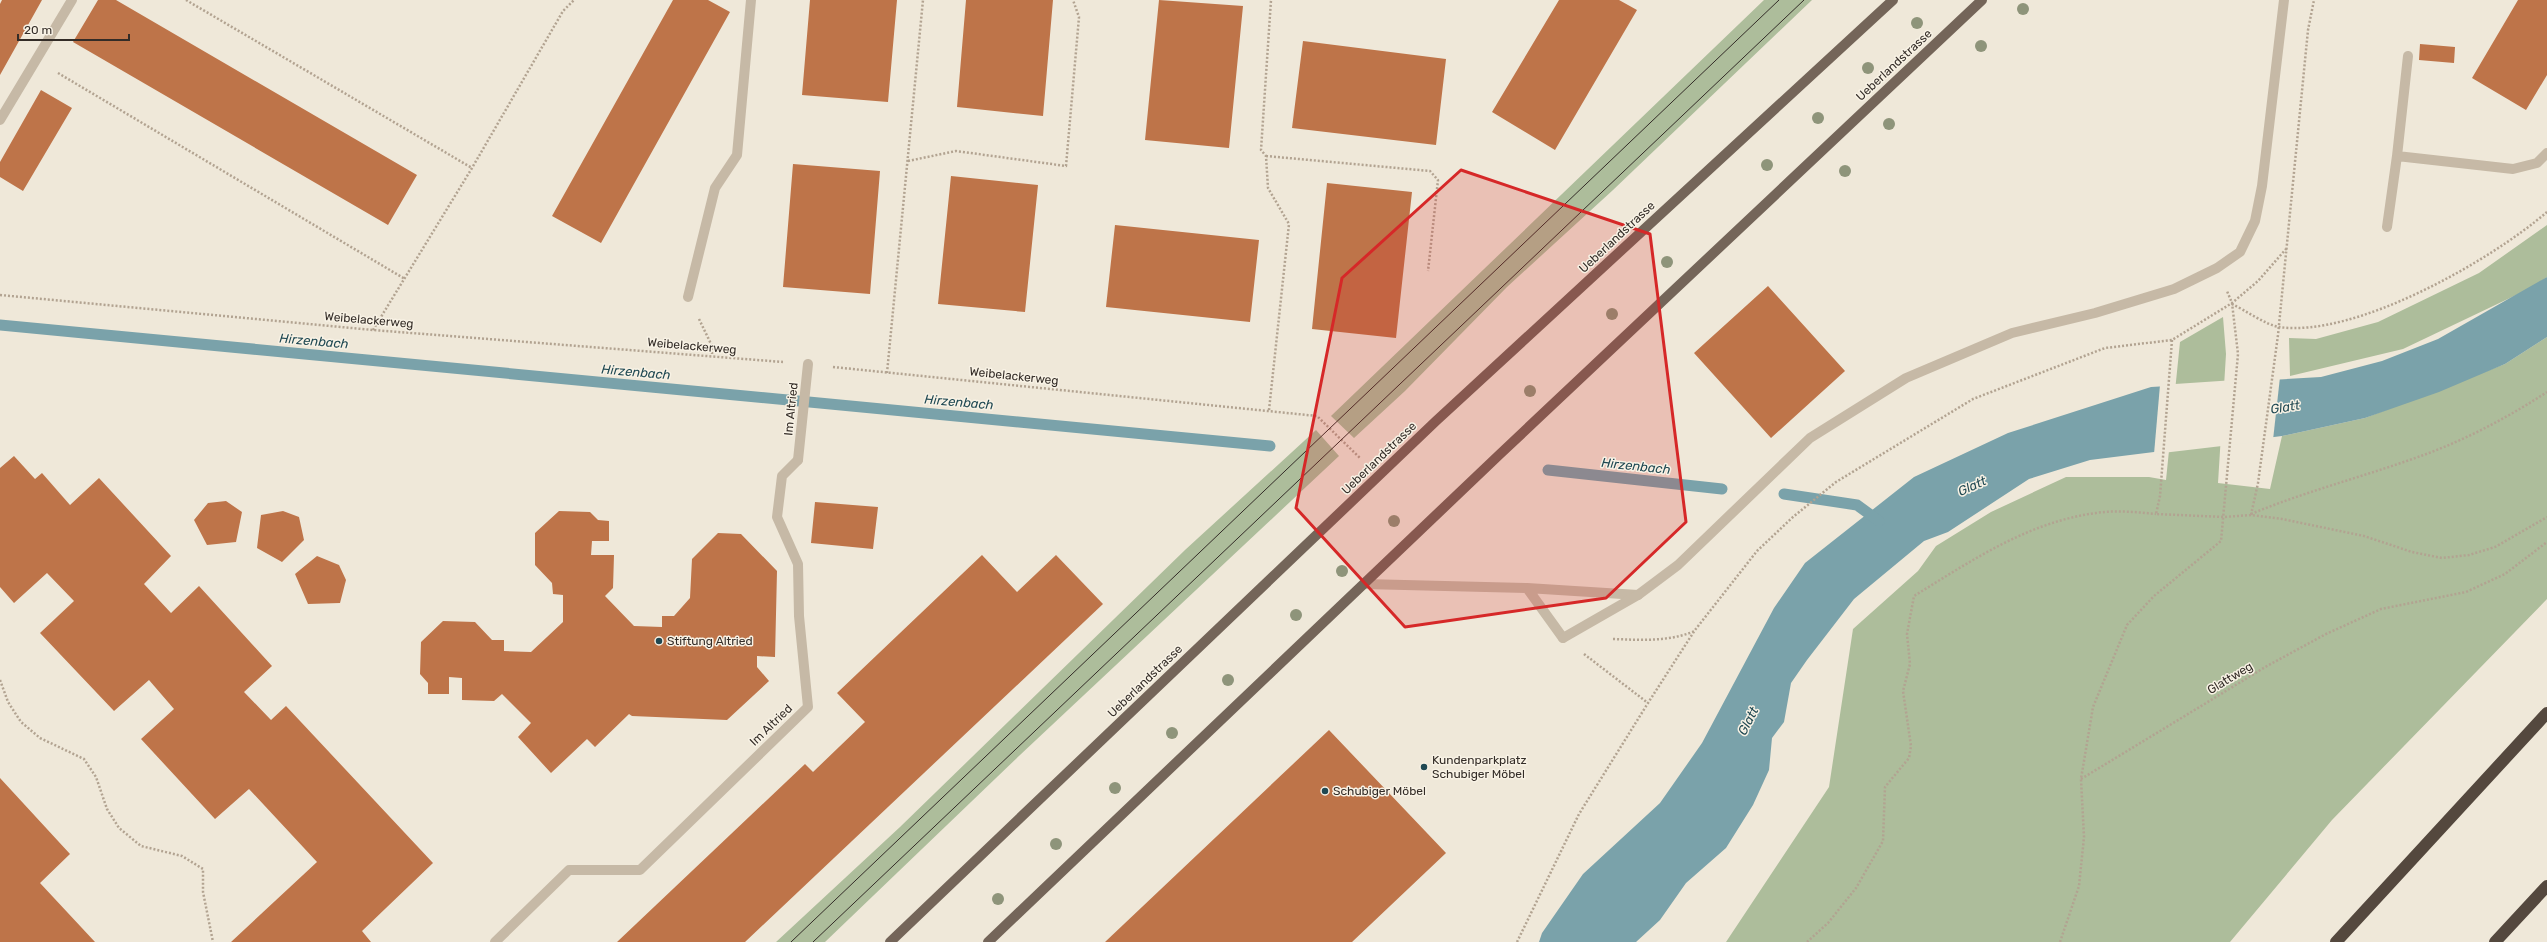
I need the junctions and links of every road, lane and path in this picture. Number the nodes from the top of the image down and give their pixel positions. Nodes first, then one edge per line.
1 (72, 0) edge
2 (186, 0) edge
3 (574, 0) edge
4 (751, 0) edge
5 (923, 0) edge
6 (1073, 0) edge
7 (1271, 0) edge
8 (1893, 0) edge
9 (1982, 0) edge
10 (2284, 0) edge
11 (2314, 0) edge
12 (2408, 56) dead end
13 (36, 60) junction
14 (0, 120) edge
15 (2547, 153) edge
16 (1266, 156) junction
17 (2397, 156) junction
18 (908, 161) junction
19 (472, 168) junction
20 (2547, 212) edge
21 (2387, 227) dead end
22 (2286, 249) junction
23 (1428, 271) dead end
24 (405, 278) junction
25 (0, 295) edge
26 (688, 297) joint
27 (2232, 303) junction
28 (2278, 326) junction
29 (373, 330) junction
30 (2172, 340) junction
31 (712, 356) junction
32 (808, 364) junction
33 (886, 373) junction
34 (2547, 392) edge
35 (1269, 410) junction
36 (1363, 461) dead end
37 (2156, 514) junction
38 (2251, 515) junction
39 (2224, 517) junction
40 (2547, 517) edge
41 (2547, 542) edge
42 (1364, 584) junction
43 (1527, 588) junction
44 (1638, 595) junction
45 (1695, 630) junction
46 (1563, 638) junction
47 (1611, 639) dead end
48 (0, 680) edge
49 (1648, 703) junction
50 (2547, 713) edge
51 (2080, 779) junction
52 (2547, 886) edge
53 (213, 942) edge
54 (495, 942) edge
55 (890, 942) edge
56 (988, 942) edge
57 (1518, 942) edge
58 (1807, 942) edge
59 (2060, 942) edge
60 (2336, 942) edge
61 (2495, 942) edge

1 - 13 street
2 - 19 path
3 - 19 path
4 - 26 street
5 - 18 path
6 - 18 path
7 - 16 path
8 - 55 main road, Ueberlandstrasse
9 - 42 main road, Ueberlandstrasse
10 - 44 street
11 - 22 path
12 - 17 street
13 - 14 street
13 - 24 path
15 - 17 street
16 - 23 path
16 - 35 path
17 - 21 street
18 - 33 path
19 - 24 path
20 - 28 path
22 - 27 path
22 - 28 path
24 - 29 path
25 - 29 path, Weibelackerweg
26 - 31 path
27 - 28 path
27 - 30 path
27 - 39 path
28 - 38 path
29 - 31 path, Weibelackerweg
30 - 37 path
30 - 45 path
31 - 32 path, Weibelackerweg
32 - 33 path, Weibelackerweg
32 - 54 street, Im Altried
33 - 35 path, Weibelackerweg
34 - 38 path
35 - 36 path, Weibelackerweg
37 - 39 path
37 - 58 path
38 - 39 path
38 - 40 path
39 - 51 path
41 - 51 path, Glattweg
42 - 43 street
42 - 56 main road, Ueberlandstrasse
43 - 44 street
43 - 46 street
44 - 46 street
45 - 47 path
45 - 49 path
46 - 49 path
48 - 53 path
49 - 57 path
50 - 60 highway
51 - 59 path
52 - 61 highway

